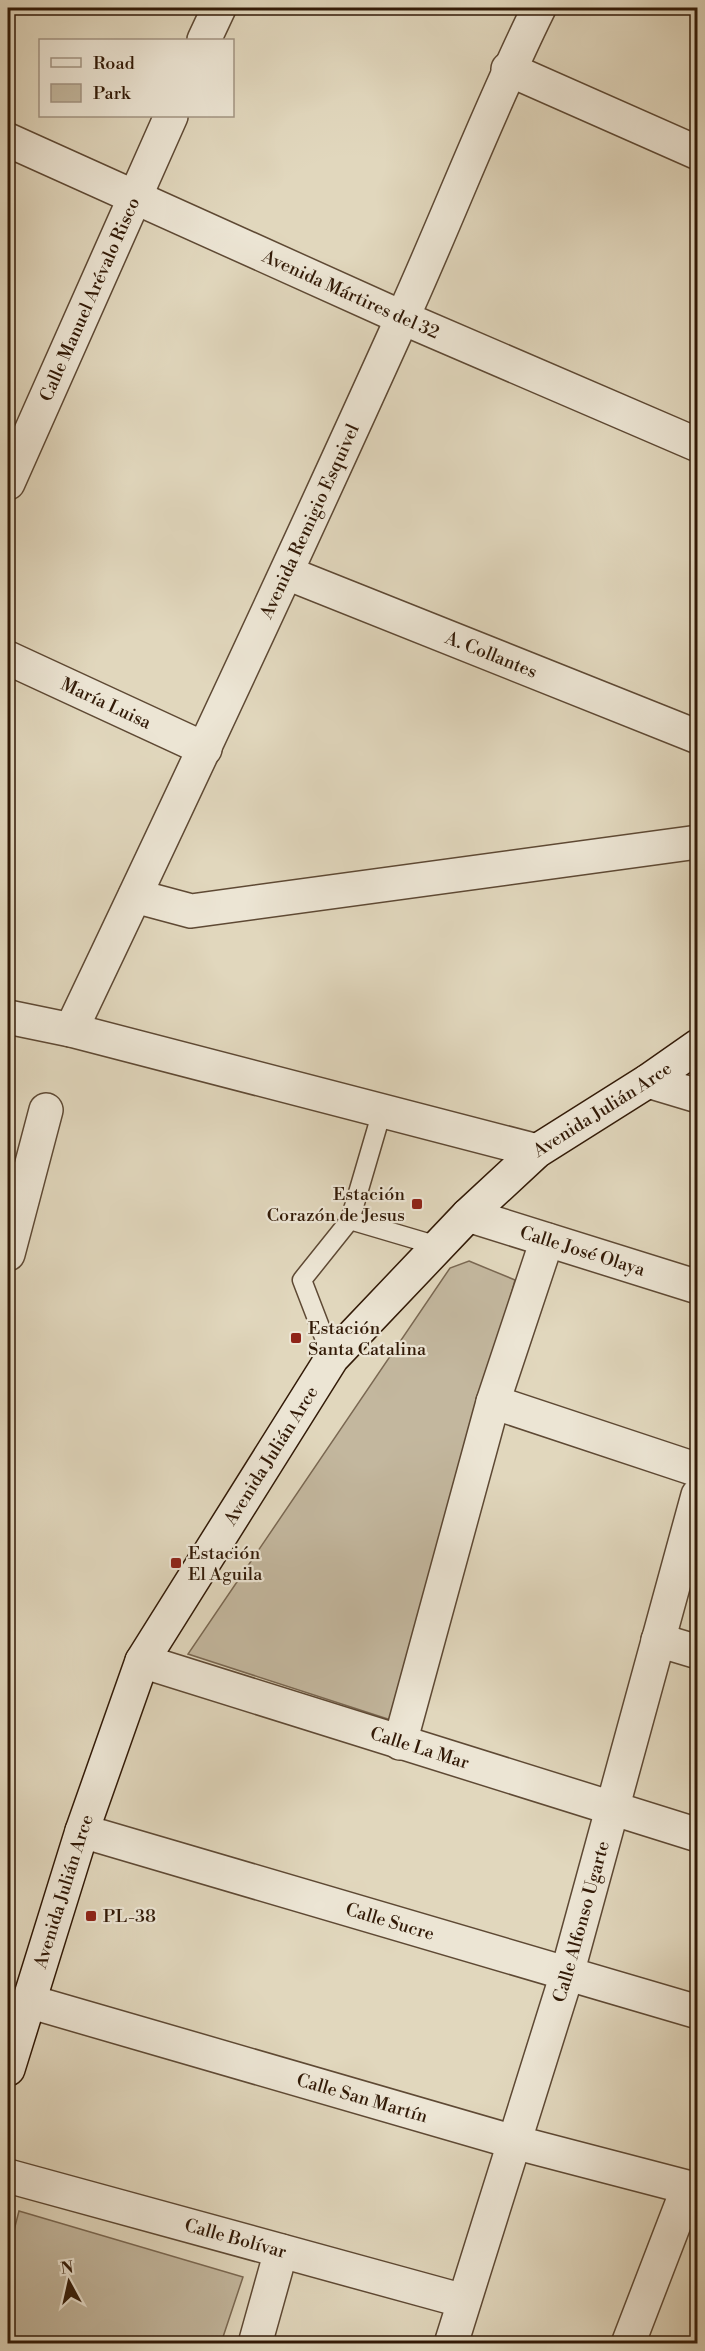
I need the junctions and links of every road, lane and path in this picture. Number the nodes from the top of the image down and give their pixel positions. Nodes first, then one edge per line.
1 (219, 8) edge
2 (539, 8) edge
3 (204, 39) edge
4 (508, 69) junction
5 (171, 117) edge
6 (8, 140) edge
7 (698, 153) edge
8 (135, 197) junction
9 (403, 318) junction
10 (698, 445) edge
11 (8, 483) edge
12 (287, 573) junction
13 (8, 658) edge
14 (698, 737) edge
15 (206, 749) junction
16 (698, 842) edge
17 (135, 896) junction
18 (8, 1017) edge
19 (71, 1030) junction
20 (698, 1046) edge
21 (648, 1081) junction
22 (698, 1096) edge
23 (46, 1110) dead end
24 (382, 1111) junction
25 (537, 1151) junction
26 (468, 1215) junction
27 (350, 1220) junction
28 (547, 1240) junction
29 (438, 1246) junction
30 (8, 1254) edge
31 (698, 1287) edge
32 (332, 1358) junction
33 (493, 1402) junction
34 (698, 1470) edge
35 (698, 1495) edge
36 (658, 1640) junction
37 (698, 1652) edge
38 (142, 1661) junction
39 (400, 1743) junction
40 (610, 1809) junction
41 (82, 1831) junction
42 (698, 1835) edge
43 (567, 1974) junction
44 (18, 1998) edge
45 (698, 2012) edge
46 (9, 2057) edge
47 (514, 2142) junction
48 (8, 2176) edge
49 (693, 2189) edge
50 (281, 2251) junction
51 (464, 2301) junction
52 (255, 2343) edge
53 (451, 2343) edge
54 (628, 2343) edge

1 - 3 street
2 - 4 street, Avenida Remigio Esquivel
4 - 7 street
4 - 9 street, Avenida Remigio Esquivel
5 - 8 street, Calle Manuel Arévalo Risco
6 - 8 street, Avenida Mártires del 32
8 - 9 street, Avenida Mártires del 32
8 - 11 street, Calle Manuel Arévalo Risco
9 - 10 street, Avenida Mártires del 32
9 - 12 street, Avenida Remigio Esquivel
12 - 14 street, A. Collantes
12 - 15 street, Avenida Remigio Esquivel
13 - 15 street, María Luisa
15 - 17 street, Avenida Remigio Esquivel
16 - 17 street
17 - 19 street, Avenida Remigio Esquivel
18 - 19 street
19 - 24 street
20 - 21 street, Avenida Julián Arce
21 - 22 street
21 - 25 street, Avenida Julián Arce
23 - 30 street
24 - 25 street
24 - 27 lane
25 - 26 street, Avenida Julián Arce
26 - 28 street, Calle José Olaya
26 - 29 street, Avenida Julián Arce
27 - 29 lane
27 - 32 lane
28 - 31 street, Calle José Olaya
28 - 33 street
29 - 32 street, Avenida Julián Arce
32 - 38 street, Avenida Julián Arce
33 - 34 street
33 - 39 street
35 - 36 street, Calle Alfonso Ugarte
36 - 37 street
36 - 40 street, Calle Alfonso Ugarte
38 - 39 street, Calle La Mar
38 - 41 street, Avenida Julián Arce
39 - 40 street, Calle La Mar
40 - 42 street, Calle La Mar
40 - 43 street, Calle Alfonso Ugarte
41 - 43 street, Calle Sucre
41 - 44 street, Avenida Julián Arce
43 - 45 street, Calle Sucre
43 - 47 street, Calle Alfonso Ugarte
44 - 46 street, Avenida Julián Arce
44 - 47 street, Calle San Martín
47 - 49 street, Calle San Martín
47 - 51 street, Calle Alfonso Ugarte
48 - 50 street, Calle Bolívar
49 - 54 street
50 - 51 street, Calle Bolívar
50 - 52 street
51 - 53 street, Calle Alfonso Ugarte

